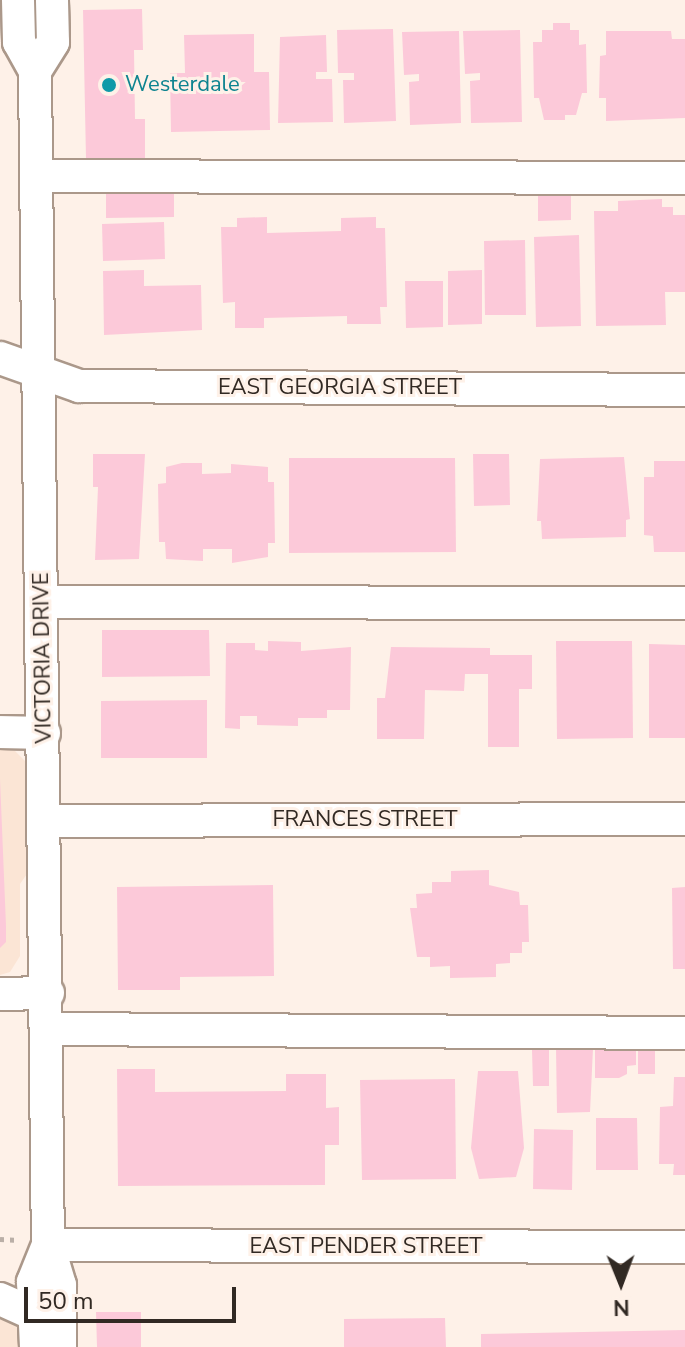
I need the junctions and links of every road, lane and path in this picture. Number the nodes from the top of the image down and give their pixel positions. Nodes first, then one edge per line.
1 (18, 0) edge
2 (52, 0) edge
3 (35, 71) junction
4 (36, 176) junction
5 (685, 178) edge
6 (0, 358) edge
7 (40, 373) junction
8 (685, 390) edge
9 (43, 602) junction
10 (685, 603) edge
11 (0, 732) edge
12 (44, 733) junction
13 (685, 819) edge
14 (45, 821) junction
15 (48, 993) junction
16 (0, 994) edge
17 (48, 1029) junction
18 (685, 1033) edge
19 (48, 1245) junction
20 (685, 1247) edge
21 (0, 1299) edge
22 (34, 1314) junction
23 (36, 1347) edge
24 (60, 1347) edge

1 - 3 street, VICTORIA DRIVE
2 - 3 street, VICTORIA DRIVE
3 - 4 street, VICTORIA DRIVE
4 - 5 street
4 - 7 street, VICTORIA DRIVE
6 - 7 street, EAST GEORGIA STREET
7 - 8 street, EAST GEORGIA STREET
7 - 9 street, VICTORIA DRIVE
9 - 10 street
9 - 12 street, VICTORIA DRIVE
11 - 12 street
12 - 14 street, VICTORIA DRIVE
13 - 14 street, FRANCES STREET
14 - 15 street, VICTORIA DRIVE
15 - 16 street
15 - 17 street, VICTORIA DRIVE
17 - 18 street
17 - 19 street, VICTORIA DRIVE
19 - 20 street, EAST PENDER STREET
19 - 22 street, VICTORIA DRIVE
19 - 24 street, VICTORIA DRIVE
21 - 22 street
22 - 23 street, VICTORIA DRIVE

